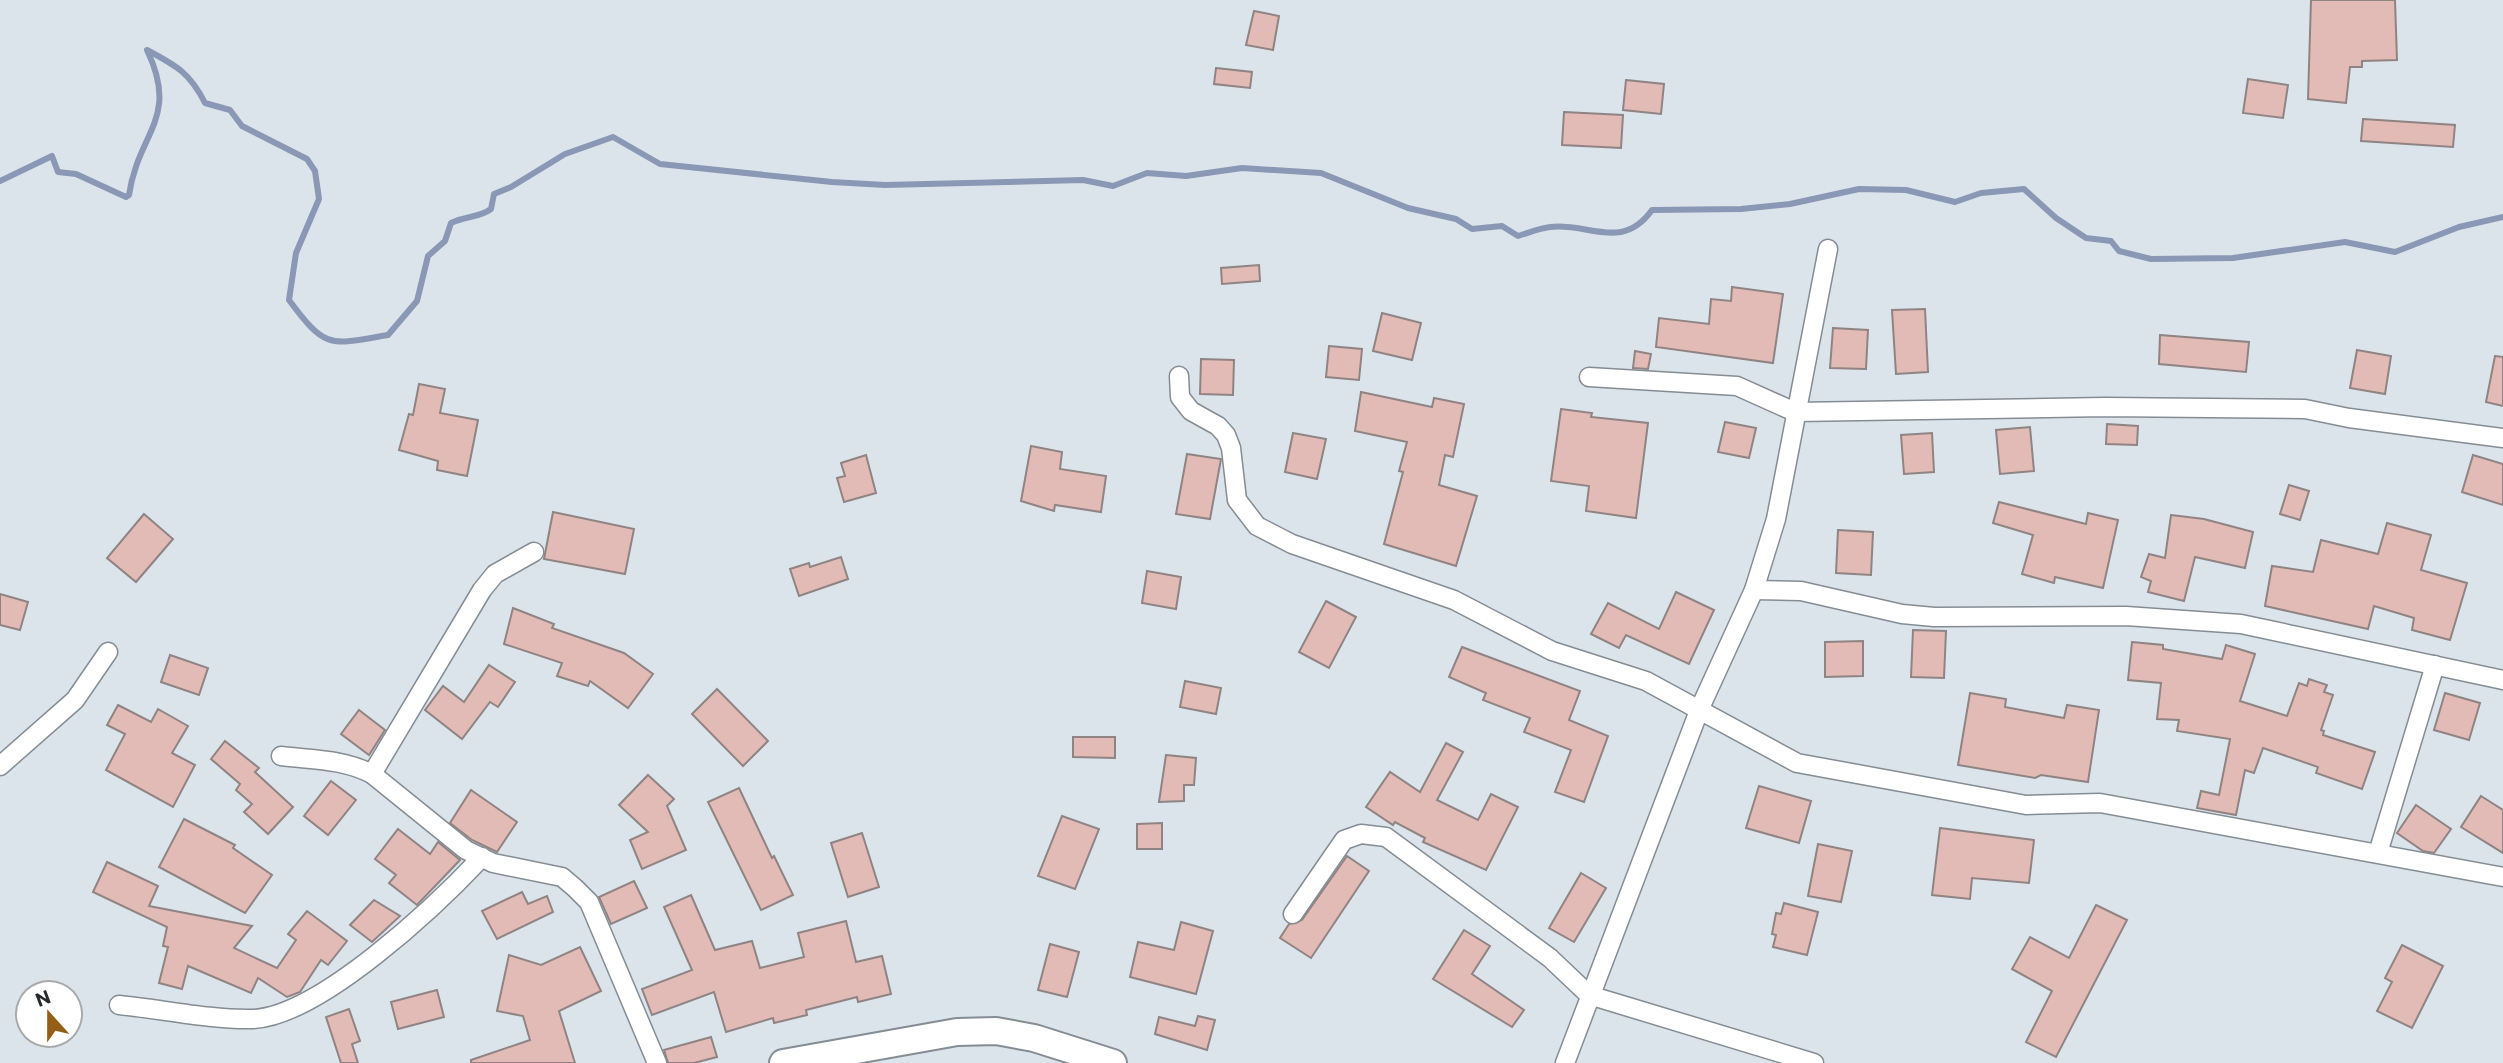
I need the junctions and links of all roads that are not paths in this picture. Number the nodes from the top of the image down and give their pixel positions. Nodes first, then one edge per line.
1 (1828, 248) dead end
2 (1178, 376) dead end
3 (1589, 377) dead end
4 (1795, 412) junction
5 (2503, 438) edge
6 (534, 552) dead end
7 (1754, 590) junction
8 (108, 652) dead end
9 (2435, 665) junction
10 (2503, 680) edge
11 (1700, 708) junction
12 (281, 756) dead end
13 (0, 766) edge
14 (372, 775) junction
15 (2378, 853) junction
16 (482, 858) junction
17 (2503, 877) edge
18 (1293, 914) dead end
19 (1589, 995) junction
20 (119, 1004) dead end
21 (657, 1063) edge
22 (783, 1063) edge
23 (1113, 1063) edge
24 (1565, 1063) edge
25 (1814, 1063) edge

1 - 4 street
2 - 11 street
3 - 4 street
4 - 5 street
4 - 7 street
6 - 14 street
7 - 9 street
7 - 11 street
8 - 13 street
9 - 10 street
9 - 15 street
11 - 15 street
11 - 19 street
12 - 14 street
14 - 16 street
15 - 17 street
16 - 20 street
16 - 21 street
18 - 19 street
19 - 24 street
19 - 25 street
22 - 23 street

